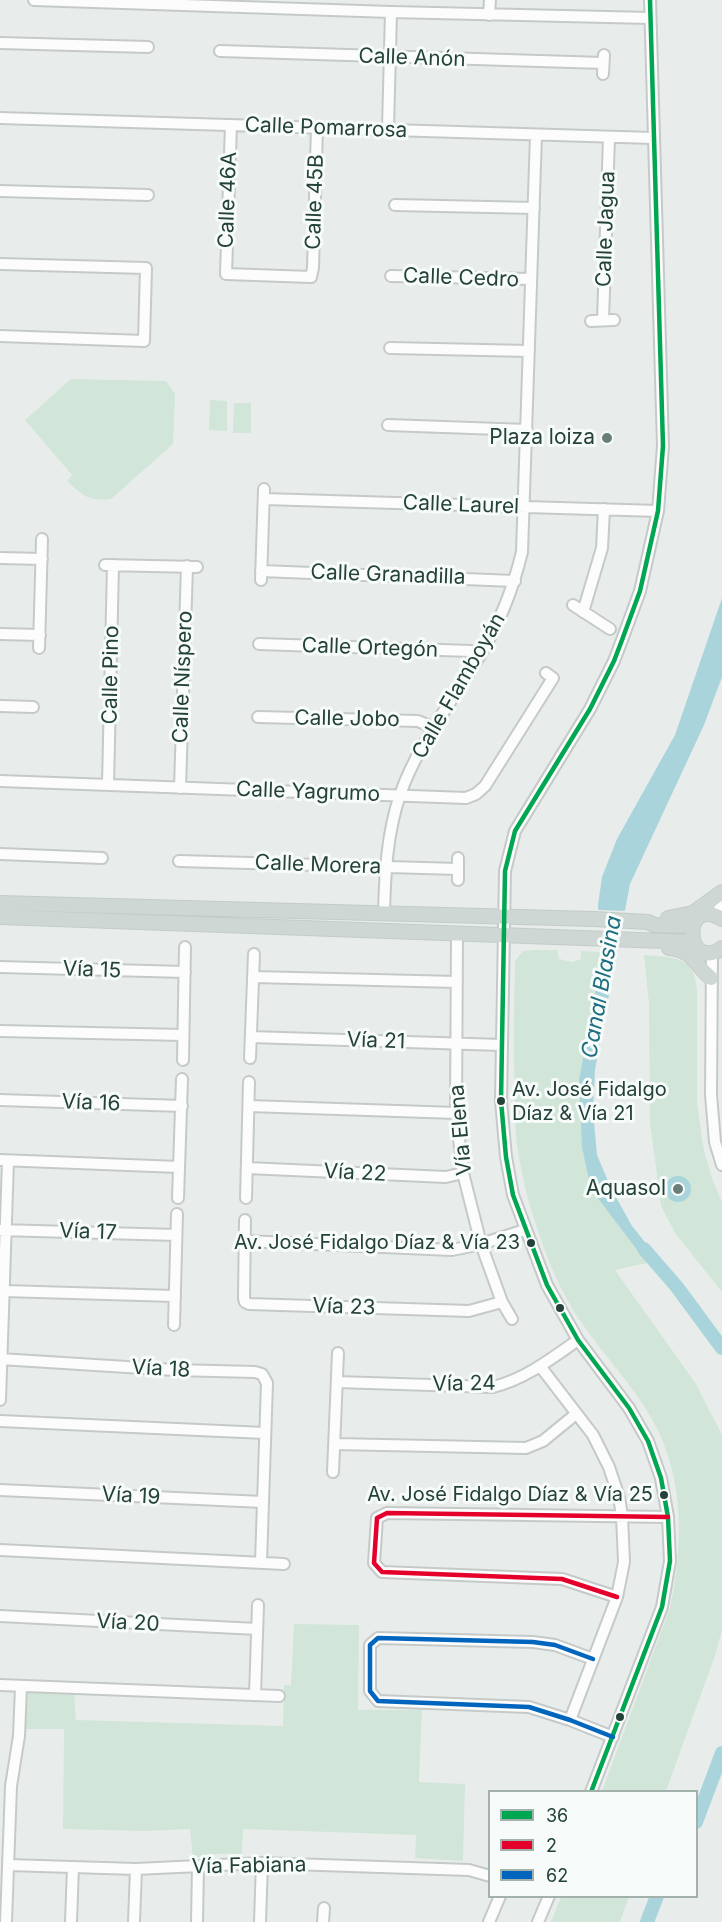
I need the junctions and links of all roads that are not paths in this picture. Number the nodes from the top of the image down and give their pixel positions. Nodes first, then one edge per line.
1 (34, 0) edge
2 (44, 0) edge
3 (490, 0) edge
4 (650, 0) edge
5 (301, 5) edge
6 (391, 12) junction
7 (489, 15) junction
8 (650, 18) junction
9 (0, 43) edge
10 (148, 47) dead end
11 (220, 51) dead end
12 (389, 57) junction
13 (604, 64) dead end
14 (0, 118) edge
15 (231, 125) junction
16 (317, 128) junction
17 (388, 129) junction
18 (536, 135) junction
19 (609, 138) junction
20 (653, 138) junction
21 (0, 190) edge
22 (148, 195) dead end
23 (395, 205) dead end
24 (534, 208) junction
25 (0, 264) edge
26 (391, 276) dead end
27 (311, 277) joint
28 (531, 279) junction
29 (591, 321) dead end
30 (0, 336) edge
31 (390, 348) dead end
32 (529, 351) junction
33 (388, 425) dead end
34 (527, 430) junction
35 (524, 507) junction
36 (604, 509) junction
37 (658, 511) junction
38 (42, 538) dead end
39 (0, 558) edge
40 (42, 560) junction
41 (192, 566) joint
42 (261, 575) joint
43 (515, 581) junction
44 (573, 605) dead end
45 (583, 612) junction
46 (610, 629) dead end
47 (0, 634) edge
48 (40, 635) junction
49 (259, 644) dead end
50 (39, 648) dead end
51 (480, 656) junction
52 (549, 676) dead end
53 (0, 706) edge
54 (33, 707) dead end
55 (258, 717) dead end
56 (434, 728) junction
57 (0, 781) edge
58 (108, 784) junction
59 (180, 788) junction
60 (399, 796) junction
61 (0, 854) edge
62 (102, 858) dead end
63 (179, 861) dead end
64 (385, 867) junction
65 (458, 869) dead end
66 (722, 892) edge
67 (722, 902) edge
68 (0, 903) edge
69 (384, 913) junction
70 (0, 917) edge
71 (504, 917) junction
72 (719, 917) edge
73 (644, 921) junction
74 (692, 926) junction
75 (457, 933) junction
76 (503, 936) junction
77 (693, 942) junction
78 (638, 943) junction
79 (185, 947) dead end
80 (717, 950) edge
81 (254, 954) dead end
82 (0, 967) edge
83 (185, 972) junction
84 (254, 977) junction
85 (711, 978) junction
86 (457, 982) junction
87 (0, 1031) edge
88 (183, 1035) junction
89 (251, 1037) junction
90 (456, 1044) junction
91 (501, 1045) junction
92 (250, 1058) dead end
93 (183, 1060) dead end
94 (182, 1079) dead end
95 (249, 1082) dead end
96 (0, 1100) edge
97 (182, 1106) junction
98 (249, 1106) junction
99 (456, 1113) junction
100 (718, 1142) edge
101 (4, 1160) edge
102 (722, 1166) edge
103 (179, 1167) junction
104 (247, 1168) junction
105 (463, 1173) junction
106 (178, 1198) dead end
107 (246, 1198) dead end
108 (177, 1214) dead end
109 (245, 1220) dead end
110 (3, 1230) edge
111 (525, 1230) junction
112 (176, 1235) junction
113 (244, 1241) junction
114 (481, 1244) junction
115 (4, 1291) junction
116 (175, 1296) junction
117 (502, 1302) junction
118 (512, 1319) dead end
119 (174, 1325) dead end
120 (578, 1340) junction
121 (338, 1353) dead end
122 (1, 1359) edge
123 (540, 1366) junction
124 (337, 1382) junction
125 (0, 1400) edge
126 (576, 1414) junction
127 (0, 1421) edge
128 (265, 1433) junction
129 (335, 1444) junction
130 (333, 1472) dead end
131 (0, 1490) edge
132 (263, 1502) junction
133 (622, 1516) junction
134 (668, 1516) junction
135 (0, 1550) edge
136 (261, 1562) junction
137 (284, 1564) dead end
138 (617, 1597) junction
139 (258, 1605) dead end
140 (0, 1616) edge
141 (257, 1629) junction
142 (593, 1659) junction
143 (0, 1685) edge
144 (21, 1687) junction
145 (255, 1695) junction
146 (279, 1696) dead end
147 (570, 1720) junction
148 (613, 1737) junction
149 (5, 1786) edge
150 (591, 1790) edge
151 (262, 1863) junction
152 (8, 1865) junction
153 (198, 1866) junction
154 (73, 1868) junction
155 (136, 1869) junction
156 (488, 1876) edge
157 (499, 1898) edge
158 (549, 1898) edge
159 (324, 1908) dead end
160 (6, 1922) edge
161 (70, 1922) edge
162 (134, 1922) edge
163 (197, 1922) edge
164 (260, 1922) edge
165 (323, 1922) edge
166 (489, 1922) edge
167 (538, 1922) edge

1 - 2 street
2 - 5 street
3 - 7 street
4 - 8 street
5 - 6 street
6 - 7 street
6 - 12 street
7 - 8 street
8 - 20 street
9 - 10 street
11 - 12 street, Calle Anón
12 - 13 street, Calle Anón
12 - 17 street
14 - 15 street, Calle Pomarrosa
15 - 16 street, Calle Pomarrosa
15 - 27 street, Calle 46A
16 - 17 street, Calle Pomarrosa
16 - 27 street, Calle 45B
17 - 18 street, Calle Pomarrosa
18 - 19 street, Calle Pomarrosa
18 - 24 street, Calle Flamboyán
19 - 20 street, Calle Pomarrosa
19 - 29 street, Calle Jagua
20 - 37 street
21 - 22 street
23 - 24 street
24 - 28 street, Calle Flamboyán
25 - 30 street
26 - 28 street, Calle Cedro
28 - 32 street, Calle Flamboyán
31 - 32 street
32 - 34 street, Calle Flamboyán
33 - 34 street
34 - 35 street, Calle Flamboyán
35 - 36 street, Calle Laurel
35 - 42 street, Calle Laurel
35 - 43 street, Calle Flamboyán
36 - 37 street, Calle Laurel
36 - 45 street
37 - 71 street
38 - 40 street
39 - 40 street
40 - 48 street
41 - 58 street, Calle Pino
41 - 59 street, Calle Níspero
42 - 43 street, Calle Granadilla
43 - 51 street, Calle Flamboyán
44 - 45 street
45 - 46 street
47 - 48 street
48 - 50 street
49 - 51 street, Calle Ortegón
51 - 56 street, Calle Flamboyán
52 - 60 street, Calle Yagrumo
53 - 54 street
55 - 56 street, Calle Jobo
56 - 60 street, Calle Flamboyán
57 - 58 street, Calle Yagrumo
58 - 59 street, Calle Yagrumo
59 - 60 street, Calle Yagrumo
60 - 64 street, Calle Flamboyán
61 - 62 street
63 - 64 street, Calle Morera
64 - 65 street, Calle Morera
64 - 69 street, Calle Flamboyán
66 - 73 main road
67 - 72 street
68 - 69 main road
69 - 71 main road
70 - 75 main road
71 - 73 main road
71 - 76 street
72 - 74 main road
73 - 74 main road
74 - 77 main road
75 - 76 main road
75 - 86 street, Vía Elena
76 - 78 main road
76 - 91 street
77 - 78 main road
77 - 80 main road
78 - 85 main road
79 - 83 street
80 - 85 street
81 - 84 street
82 - 83 street, Vía 15
83 - 88 street
84 - 86 street
84 - 89 street
85 - 100 street
86 - 90 street, Vía Elena
87 - 88 street
88 - 93 street
89 - 90 street, Vía 21
89 - 92 street
90 - 91 street, Vía 21
90 - 99 street, Vía Elena
91 - 111 street
94 - 97 street
95 - 98 street
96 - 97 street, Vía 16
97 - 103 street
98 - 99 street
98 - 104 street
99 - 105 street, Vía Elena
100 - 102 street
101 - 103 street
101 - 110 street
103 - 106 street
104 - 105 street, Vía 22
104 - 107 street
105 - 114 street, Vía Elena
108 - 112 street
109 - 113 street, Vía 23
110 - 112 street, Vía 17
110 - 115 street
111 - 114 street
111 - 120 street
112 - 116 street
113 - 114 street
113 - 117 street, Vía 23
114 - 117 street, Vía Elena
115 - 116 street
115 - 122 street
116 - 119 street
117 - 118 street, Vía Elena
120 - 123 street, Vía 24
120 - 134 street
121 - 124 street
122 - 125 street
122 - 128 street, Vía 18
123 - 124 street, Vía 24
123 - 126 street
124 - 129 street
126 - 129 street
126 - 133 street
127 - 128 street
128 - 132 street, Vía 18
129 - 130 street
131 - 132 street, Vía 19
132 - 136 street
133 - 134 street
133 - 138 street
133 - 138 street
134 - 148 street
135 - 136 street
136 - 137 street
138 - 142 street
139 - 141 street
140 - 141 street, Vía 20
141 - 145 street
142 - 147 street
142 - 147 street
143 - 144 street
144 - 145 street
144 - 149 street
145 - 146 street
147 - 148 street
148 - 150 street
149 - 152 street
151 - 153 street, Vía Fabiana
151 - 156 street, Vía Fabiana
151 - 164 street
152 - 154 street, Vía Fabiana
152 - 160 street
153 - 155 street, Vía Fabiana
153 - 163 street
154 - 155 street, Vía Fabiana
154 - 161 street
155 - 162 street
157 - 166 street
158 - 167 street
159 - 165 street

